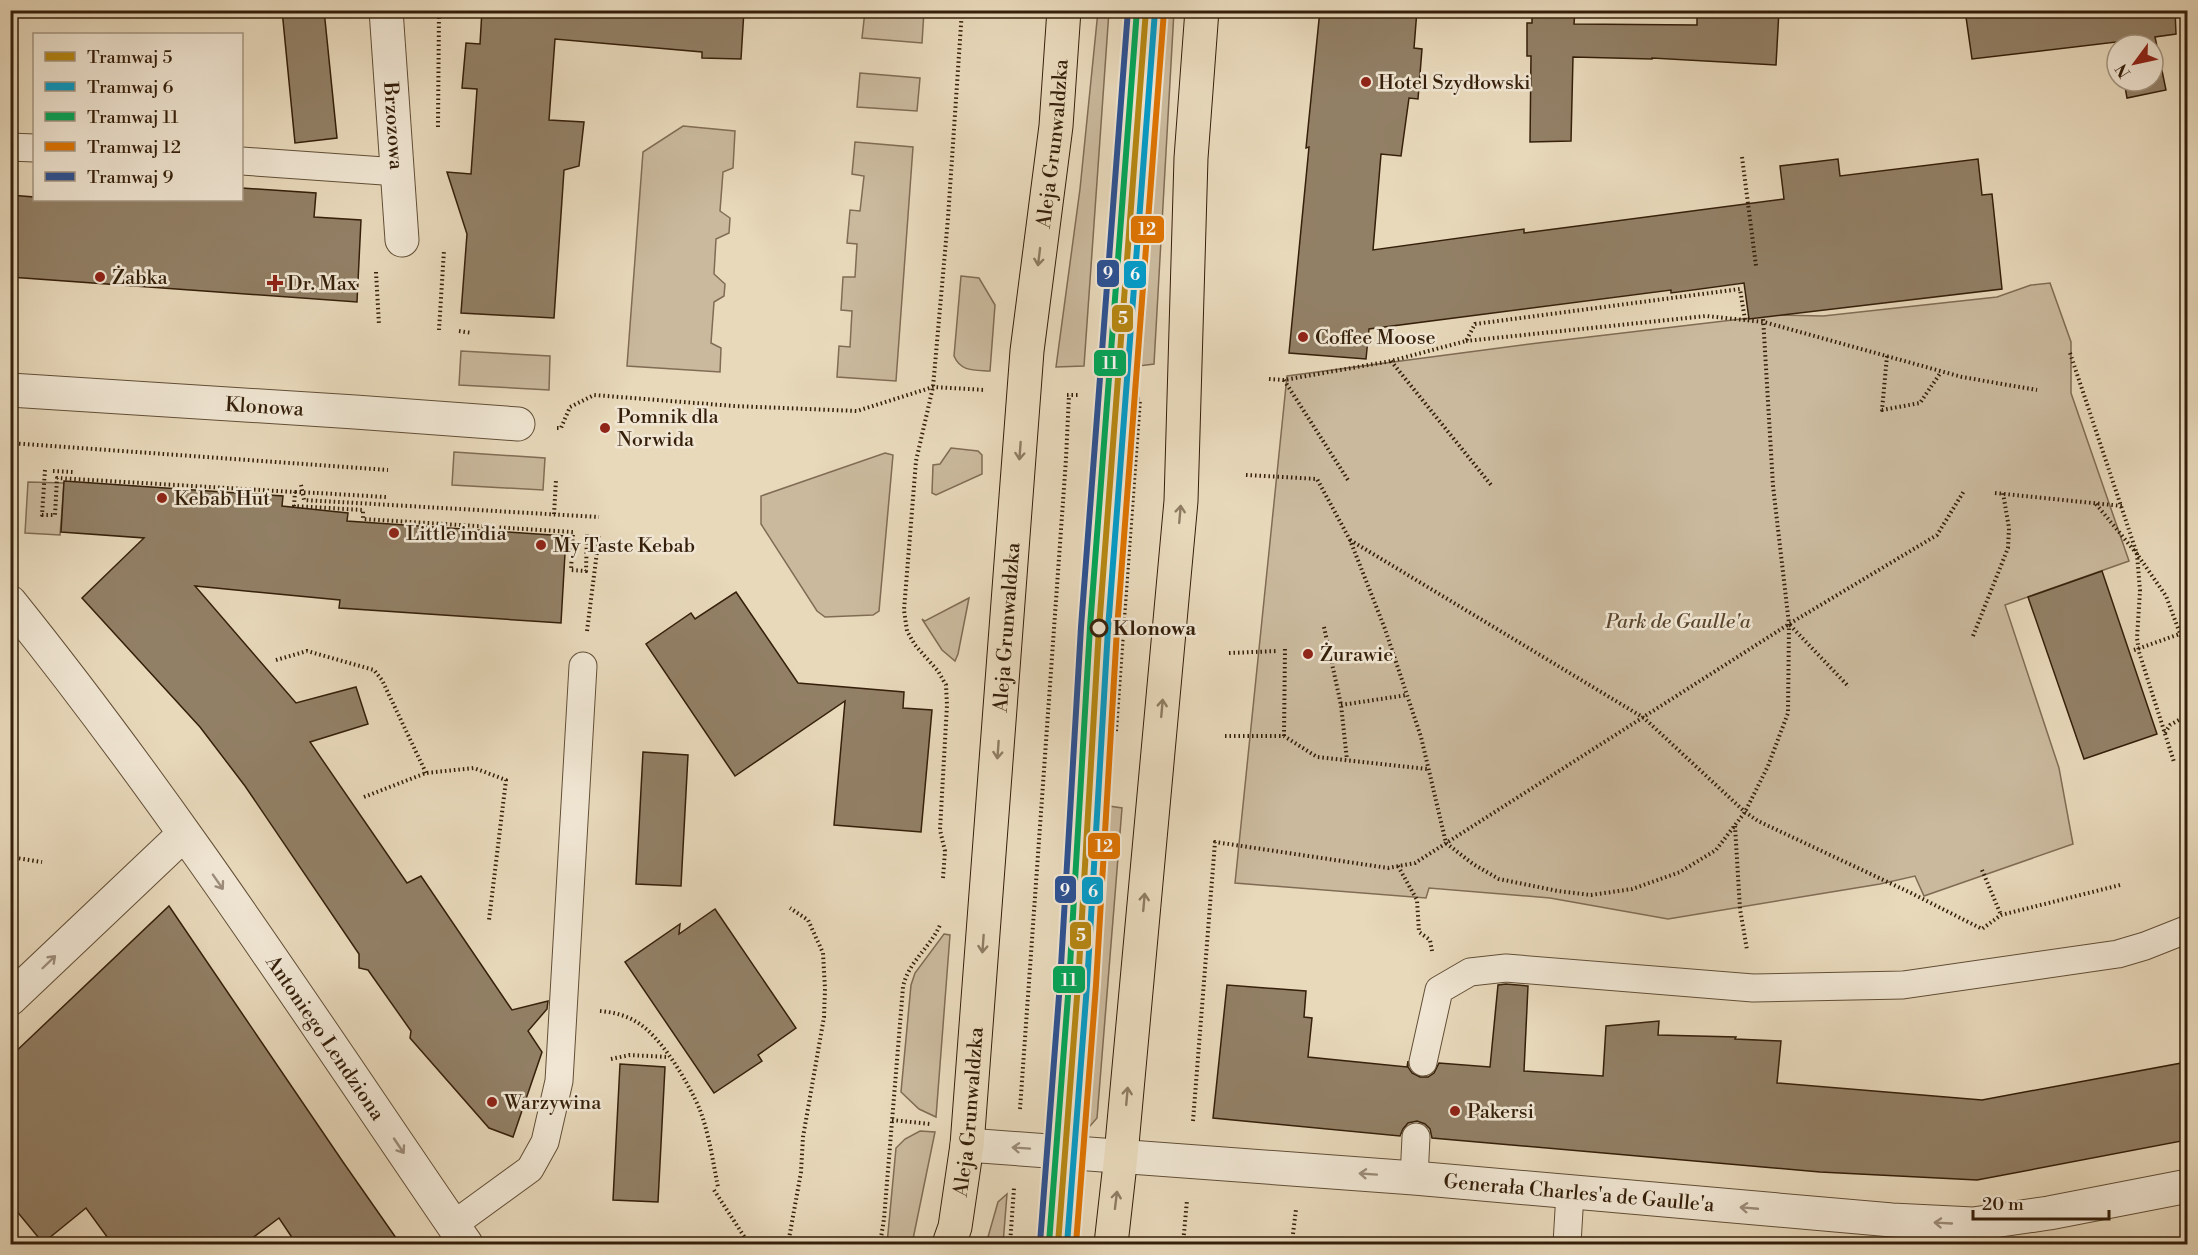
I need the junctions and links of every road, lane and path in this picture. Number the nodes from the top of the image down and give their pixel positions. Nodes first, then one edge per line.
1 (386, 10) edge
2 (439, 10) edge
3 (962, 10) edge
4 (1064, 10) edge
5 (1202, 10) edge
6 (438, 128) dead end
7 (10, 147) edge
8 (33, 148) edge
9 (1742, 157) dead end
10 (243, 161) edge
11 (398, 172) junction
12 (402, 240) dead end
13 (444, 243) dead end
14 (1756, 266) dead end
15 (1763, 317) dead end
16 (1745, 320) junction
17 (1764, 322) junction
18 (439, 330) dead end
19 (459, 331) dead end
20 (472, 333) dead end
21 (1466, 341) junction
22 (2070, 353) dead end
23 (1887, 356) junction
24 (1391, 361) junction
25 (1941, 372) junction
26 (1269, 379) dead end
27 (1284, 380) junction
28 (933, 387) junction
29 (10, 390) edge
30 (989, 390) dead end
31 (2037, 390) dead end
32 (1069, 395) dead end
33 (1140, 399) dead end
34 (518, 424) dead end
35 (561, 428) dead end
36 (10, 443) edge
37 (45, 470) dead end
38 (388, 470) dead end
39 (53, 471) dead end
40 (73, 472) dead end
41 (1246, 475) dead end
42 (556, 480) dead end
43 (1348, 480) dead end
44 (301, 485) dead end
45 (1491, 485) dead end
46 (1964, 491) dead end
47 (295, 492) junction
48 (1995, 493) dead end
49 (2003, 494) junction
50 (386, 497) dead end
51 (2096, 504) junction
52 (2122, 506) junction
53 (554, 514) junction
54 (599, 517) dead end
55 (587, 534) dead end
56 (598, 536) dead end
57 (1350, 540) junction
58 (2137, 554) junction
59 (10, 602) edge
60 (1789, 624) junction
61 (1324, 627) dead end
62 (2180, 634) junction
63 (1973, 636) dead end
64 (1285, 647) dead end
65 (2136, 649) junction
66 (1278, 651) dead end
67 (1230, 653) dead end
68 (2187, 655) edge
69 (276, 660) dead end
70 (583, 666) joint
71 (1849, 687) dead end
72 (1407, 695) junction
73 (1341, 705) junction
74 (2187, 715) edge
75 (1644, 718) junction
76 (2165, 733) junction
77 (1116, 734) dead end
78 (1225, 736) dead end
79 (1284, 736) junction
80 (1347, 760) junction
81 (2174, 762) dead end
82 (10, 768) edge
83 (16, 769) dead end
84 (1427, 769) junction
85 (426, 773) junction
86 (364, 797) dead end
87 (1745, 812) junction
88 (1735, 826) junction
89 (184, 834) junction
90 (1446, 843) junction
91 (10, 857) edge
92 (42, 862) dead end
93 (1398, 866) junction
94 (1982, 870) dead end
95 (943, 885) dead end
96 (2120, 885) dead end
97 (790, 908) dead end
98 (1740, 909) dead end
99 (2001, 915) junction
100 (941, 919) dead end
101 (489, 920) dead end
102 (2187, 929) edge
103 (1439, 990) junction
104 (10, 999) edge
105 (563, 1005) junction
106 (668, 1057) junction
107 (611, 1059) dead end
108 (1423, 1062) dead end
109 (892, 1120) junction
110 (936, 1125) dead end
111 (1416, 1137) dead end
112 (968, 1145) junction
113 (1017, 1148) junction
114 (1121, 1155) junction
115 (1190, 1160) junction
116 (1414, 1178) junction
117 (2187, 1186) edge
118 (1570, 1193) junction
119 (460, 1235) edge
120 (749, 1245) edge
121 (788, 1245) edge
122 (880, 1245) edge
123 (949, 1245) edge
124 (1010, 1245) edge
125 (1111, 1245) edge
126 (1183, 1245) edge
127 (1568, 1245) edge

1 - 11 street, Brzozowa
2 - 6 path
3 - 28 path
4 -> 112 main road, Aleja Grunwaldzka
114 -> 5 main road
7 - 8 lane
9 - 14 path
10 - 11 lane
11 - 12 street, Brzozowa
13 - 18 path
15 - 17 path
16 - 17 path
16 - 21 path
16 - 21 path
17 - 23 path
17 - 60 path
19 - 20 path
21 - 24 path
22 - 52 path
23 - 25 path
23 - 25 path
24 - 27 path
24 - 45 path
25 - 31 path
26 - 27 path
27 - 43 path
28 - 30 path
28 - 35 path
28 - 95 path
29 - 34 street, Klonowa
32 - 113 path
33 - 77 path
36 - 38 path
37 - 47 path
39 - 40 path
41 - 57 path
42 - 53 path
44 - 53 path
46 - 60 path
47 - 50 path, bridge
47 - 55 path
48 - 49 path
49 - 51 path
49 - 63 path
51 - 52 path
51 - 58 path
52 - 58 path
53 - 54 path
56 - 70 path
57 - 72 path
57 - 75 path
58 - 62 path
58 - 65 path
59 - 89 street, Antoniego Lendziona
60 - 71 path
60 - 75 path
60 - 87 path
61 - 73 path
62 - 65 path
62 - 68 path
64 - 79 path
65 - 76 path
66 - 67 path
69 - 85 path
70 - 105 lane
72 - 73 path
72 - 84 path
73 - 80 path
74 - 76 path
75 - 87 path
75 - 90 path
76 - 81 path
78 - 79 path
79 - 80 path
80 - 84 path
82 - 83 path
84 - 90 path
85 - 86 path
85 - 101 path
87 - 88 path
87 - 99 path
88 - 90 path
88 - 98 path
104 -> 89 street
89 -> 119 street, Antoniego Lendziona
90 - 93 path
91 - 92 path
93 - 103 path
93 - 115 path
94 - 99 path
96 - 99 path
97 - 121 path
100 - 109 path
102 - 103 lane
103 - 108 lane
105 - 106 path
105 - 119 lane
106 - 107 path
106 - 120 path
109 - 110 path
109 - 122 path
111 - 116 lane
112 - 113 street, Generała Charles'a de Gaulle'a
112 - 123 main road, Aleja Grunwaldzka
114 -> 113 street, Generała Charles'a de Gaulle'a
113 - 124 path
114 - 115 street, Generała Charles'a de Gaulle'a
125 -> 114 main road
116 -> 115 street, Generała Charles'a de Gaulle'a
115 - 126 path
116 - 118 street, Generała Charles'a de Gaulle'a
117 -> 118 street, Generała Charles'a de Gaulle'a
118 - 127 lane

